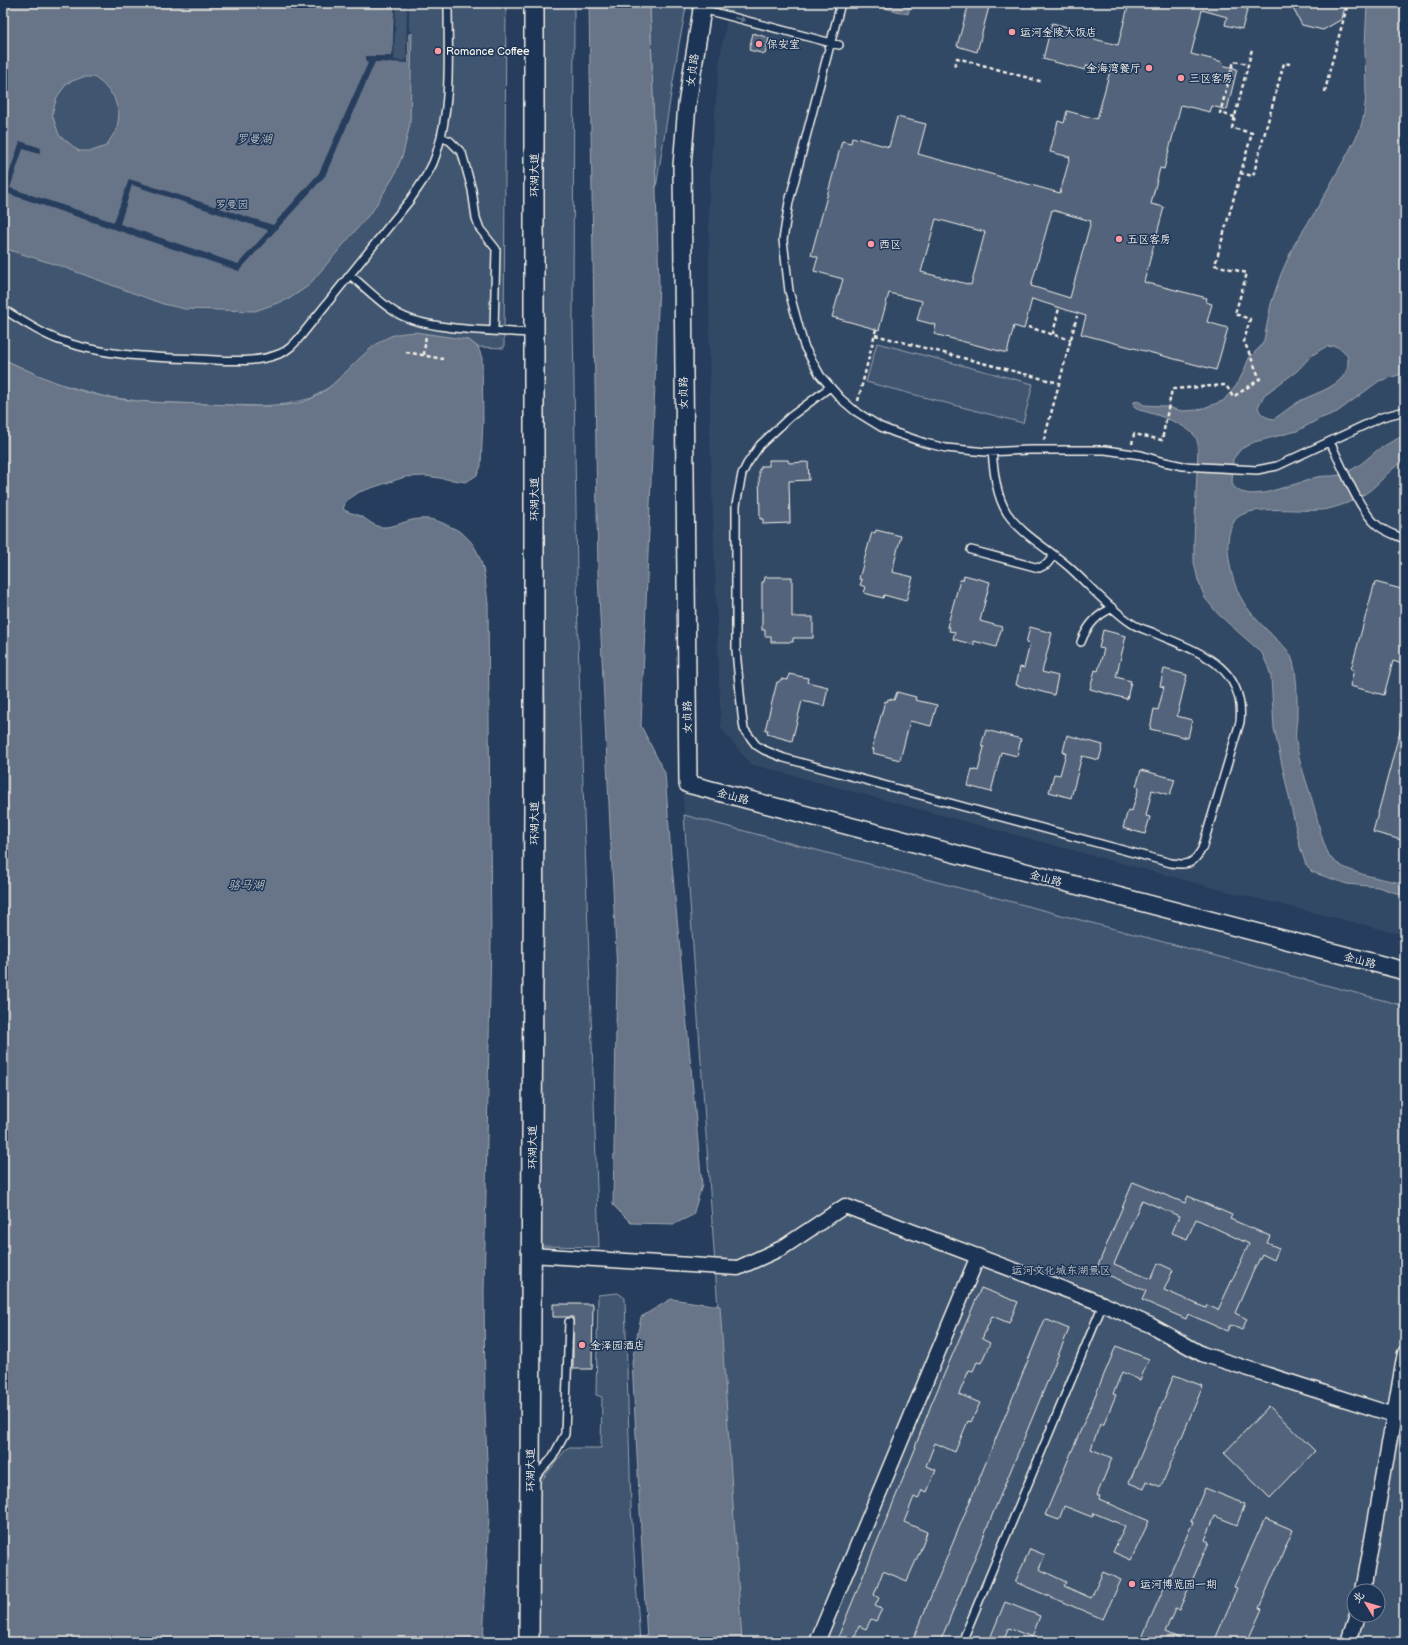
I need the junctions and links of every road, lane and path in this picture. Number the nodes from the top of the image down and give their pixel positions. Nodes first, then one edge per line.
1 (448, 3) edge
2 (534, 3) edge
3 (841, 3) edge
4 (1348, 3) edge
5 (703, 6) edge
6 (831, 42) junction
7 (839, 45) dead end
8 (1252, 50) dead end
9 (1248, 64) junction
10 (1290, 64) dead end
11 (955, 66) dead end
12 (1043, 82) dead end
13 (1325, 92) dead end
14 (1234, 117) junction
15 (441, 137) junction
16 (1240, 173) junction
17 (350, 275) junction
18 (1059, 308) dead end
19 (3, 309) edge
20 (1077, 316) dead end
21 (1028, 327) dead end
22 (876, 329) dead end
23 (494, 330) junction
24 (426, 333) dead end
25 (534, 333) junction
26 (1053, 334) junction
27 (875, 335) junction
28 (1071, 340) junction
29 (406, 352) dead end
30 (424, 355) junction
31 (443, 359) dead end
32 (1059, 383) junction
33 (830, 387) junction
34 (855, 411) junction
35 (1405, 411) edge
36 (1330, 442) junction
37 (1041, 450) junction
38 (992, 452) junction
39 (1130, 453) junction
40 (1405, 539) edge
41 (972, 550) dead end
42 (1054, 555) junction
43 (1113, 608) junction
44 (1081, 642) dead end
45 (688, 784) joint
46 (1405, 971) edge
47 (531, 1255) junction
48 (978, 1256) junction
49 (1103, 1304) junction
50 (569, 1322) dead end
51 (1405, 1353) edge
52 (1394, 1415) junction
53 (530, 1483) junction
54 (1364, 1583) edge
55 (1354, 1623) edge
56 (529, 1642) edge
57 (818, 1642) edge
58 (962, 1642) edge
59 (1348, 1642) edge

1 - 15 lane
2 - 25 main road, 环湖大道
3 - 6 lane
4 - 13 path
5 -> 6 lane
5 - 45 street, 女贞路
6 - 7 lane
6 - 33 lane
8 - 9 path
9 - 14 path
9 - 14 path
10 - 16 path
11 - 12 path
14 - 16 path
15 - 17 lane
15 - 23 lane
16 - 39 path
17 - 19 lane
17 - 23 lane
18 - 26 path
20 - 28 path
21 - 26 path
22 - 27 path
23 - 25 lane
24 - 30 path
25 - 47 main road, 环湖大道
26 - 28 path
27 - 32 path
27 - 34 path
28 - 32 path
29 - 30 path
30 - 31 path
32 - 37 path
33 - 34 lane
33 - 43 lane
34 - 38 lane
35 - 36 lane
36 - 39 lane
36 - 40 lane
37 - 38 lane
37 - 39 lane
38 - 42 lane
41 - 42 lane
42 - 43 lane
43 - 44 lane
45 - 46 street, 金山路
47 - 48 street
47 - 53 main road, 环湖大道
48 - 49 street
48 - 57 street
49 - 52 street
49 - 58 lane
50 - 53 lane
51 - 52 street
52 - 54 street
53 - 56 main road, 环湖大道
55 - 59 street

